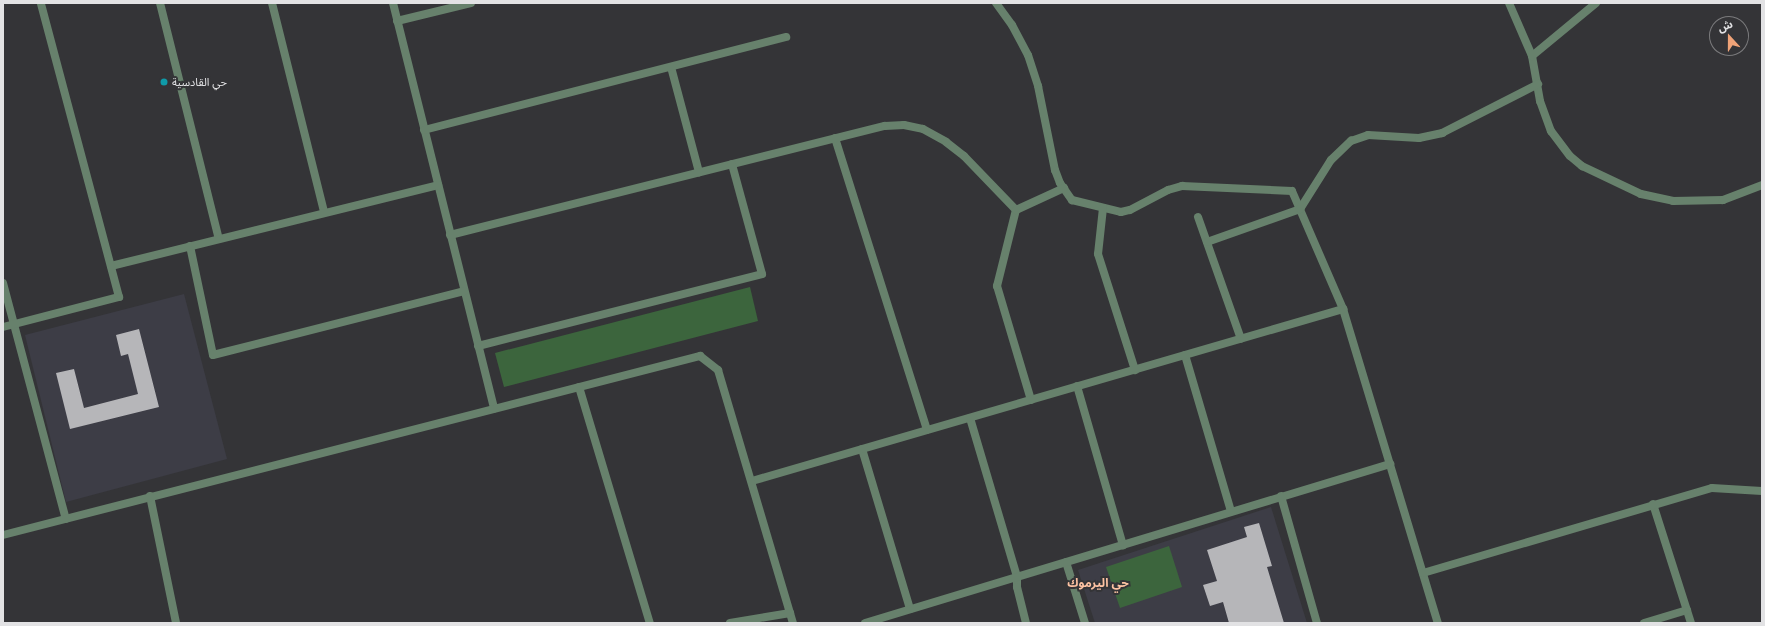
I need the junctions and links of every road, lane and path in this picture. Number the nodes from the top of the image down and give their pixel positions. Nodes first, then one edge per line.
1 (41, 3) edge
2 (160, 3) edge
3 (272, 3) edge
4 (393, 3) edge
5 (471, 3) edge
6 (996, 3) edge
7 (1509, 3) edge
8 (1596, 3) edge
9 (397, 21) junction
10 (786, 37) dead end
11 (1532, 56) junction
12 (671, 67) junction
13 (1538, 84) junction
14 (424, 130) junction
15 (835, 138) junction
16 (732, 164) junction
17 (699, 172) junction
18 (438, 185) junction
19 (1762, 185) edge
20 (1064, 188) junction
21 (1103, 208) junction
22 (1300, 209) junction
23 (1016, 210) junction
24 (324, 212) junction
25 (1198, 217) dead end
26 (450, 235) junction
27 (219, 239) junction
28 (1207, 242) junction
29 (190, 246) junction
30 (111, 266) junction
31 (3, 283) edge
32 (464, 291) junction
33 (1343, 309) junction
34 (14, 324) junction
35 (3, 327) edge
36 (1241, 339) junction
37 (478, 346) junction
38 (1185, 355) junction
39 (1134, 370) junction
40 (1077, 386) junction
41 (579, 387) junction
42 (1031, 400) junction
43 (494, 409) junction
44 (970, 418) junction
45 (927, 430) junction
46 (862, 449) junction
47 (1390, 464) junction
48 (752, 481) junction
49 (1762, 491) edge
50 (150, 496) junction
51 (1281, 496) junction
52 (1653, 504) junction
53 (1231, 511) junction
54 (66, 519) junction
55 (3, 535) edge
56 (1123, 545) junction
57 (1066, 562) junction
58 (1423, 573) junction
59 (1017, 576) junction
60 (910, 609) junction
61 (1687, 610) junction
62 (790, 612) junction
63 (176, 623) edge
64 (650, 623) edge
65 (730, 623) edge
66 (793, 623) edge
67 (865, 623) edge
68 (1026, 623) edge
69 (1085, 623) edge
70 (1317, 623) edge
71 (1438, 623) edge
72 (1644, 623) edge
73 (1691, 623) edge

1 - 30 street
2 - 27 street
3 - 24 street
4 - 9 street
5 - 9 street
6 - 20 street
7 - 11 street
8 - 11 street
9 - 14 street
10 - 12 street
11 - 13 street
12 - 14 street
12 - 17 street
13 - 19 street
13 - 22 street
14 - 18 street
15 - 16 street
15 - 23 street
15 - 45 street
16 - 17 street
16 - 37 street
17 - 26 street
18 - 24 street
18 - 26 street
20 - 21 street
20 - 23 street
21 - 22 street
21 - 39 street
22 - 28 street
22 - 33 street
23 - 42 street
24 - 27 street
25 - 28 street
26 - 32 street
27 - 29 street
28 - 36 street
29 - 30 street
29 - 32 street
30 - 34 street
31 - 34 street
32 - 37 street
33 - 36 street
33 - 47 street
34 - 35 street
34 - 54 street
36 - 38 street
37 - 43 street
38 - 39 street
38 - 53 street
39 - 40 street
40 - 42 street
40 - 56 street
41 - 43 street
41 - 48 street
41 - 64 street
42 - 44 street
43 - 50 street
44 - 45 street
44 - 59 street
45 - 46 street
46 - 48 street
46 - 60 street
47 - 51 street
47 - 58 street
48 - 62 street
49 - 52 street
50 - 54 street
50 - 63 street
51 - 53 street
51 - 70 street
52 - 58 street
52 - 61 street
53 - 56 street
54 - 55 street
56 - 57 street
57 - 59 street
57 - 69 street
58 - 71 street
59 - 60 street
59 - 68 street
60 - 67 street
61 - 72 street
61 - 73 street
62 - 65 street
62 - 66 street

